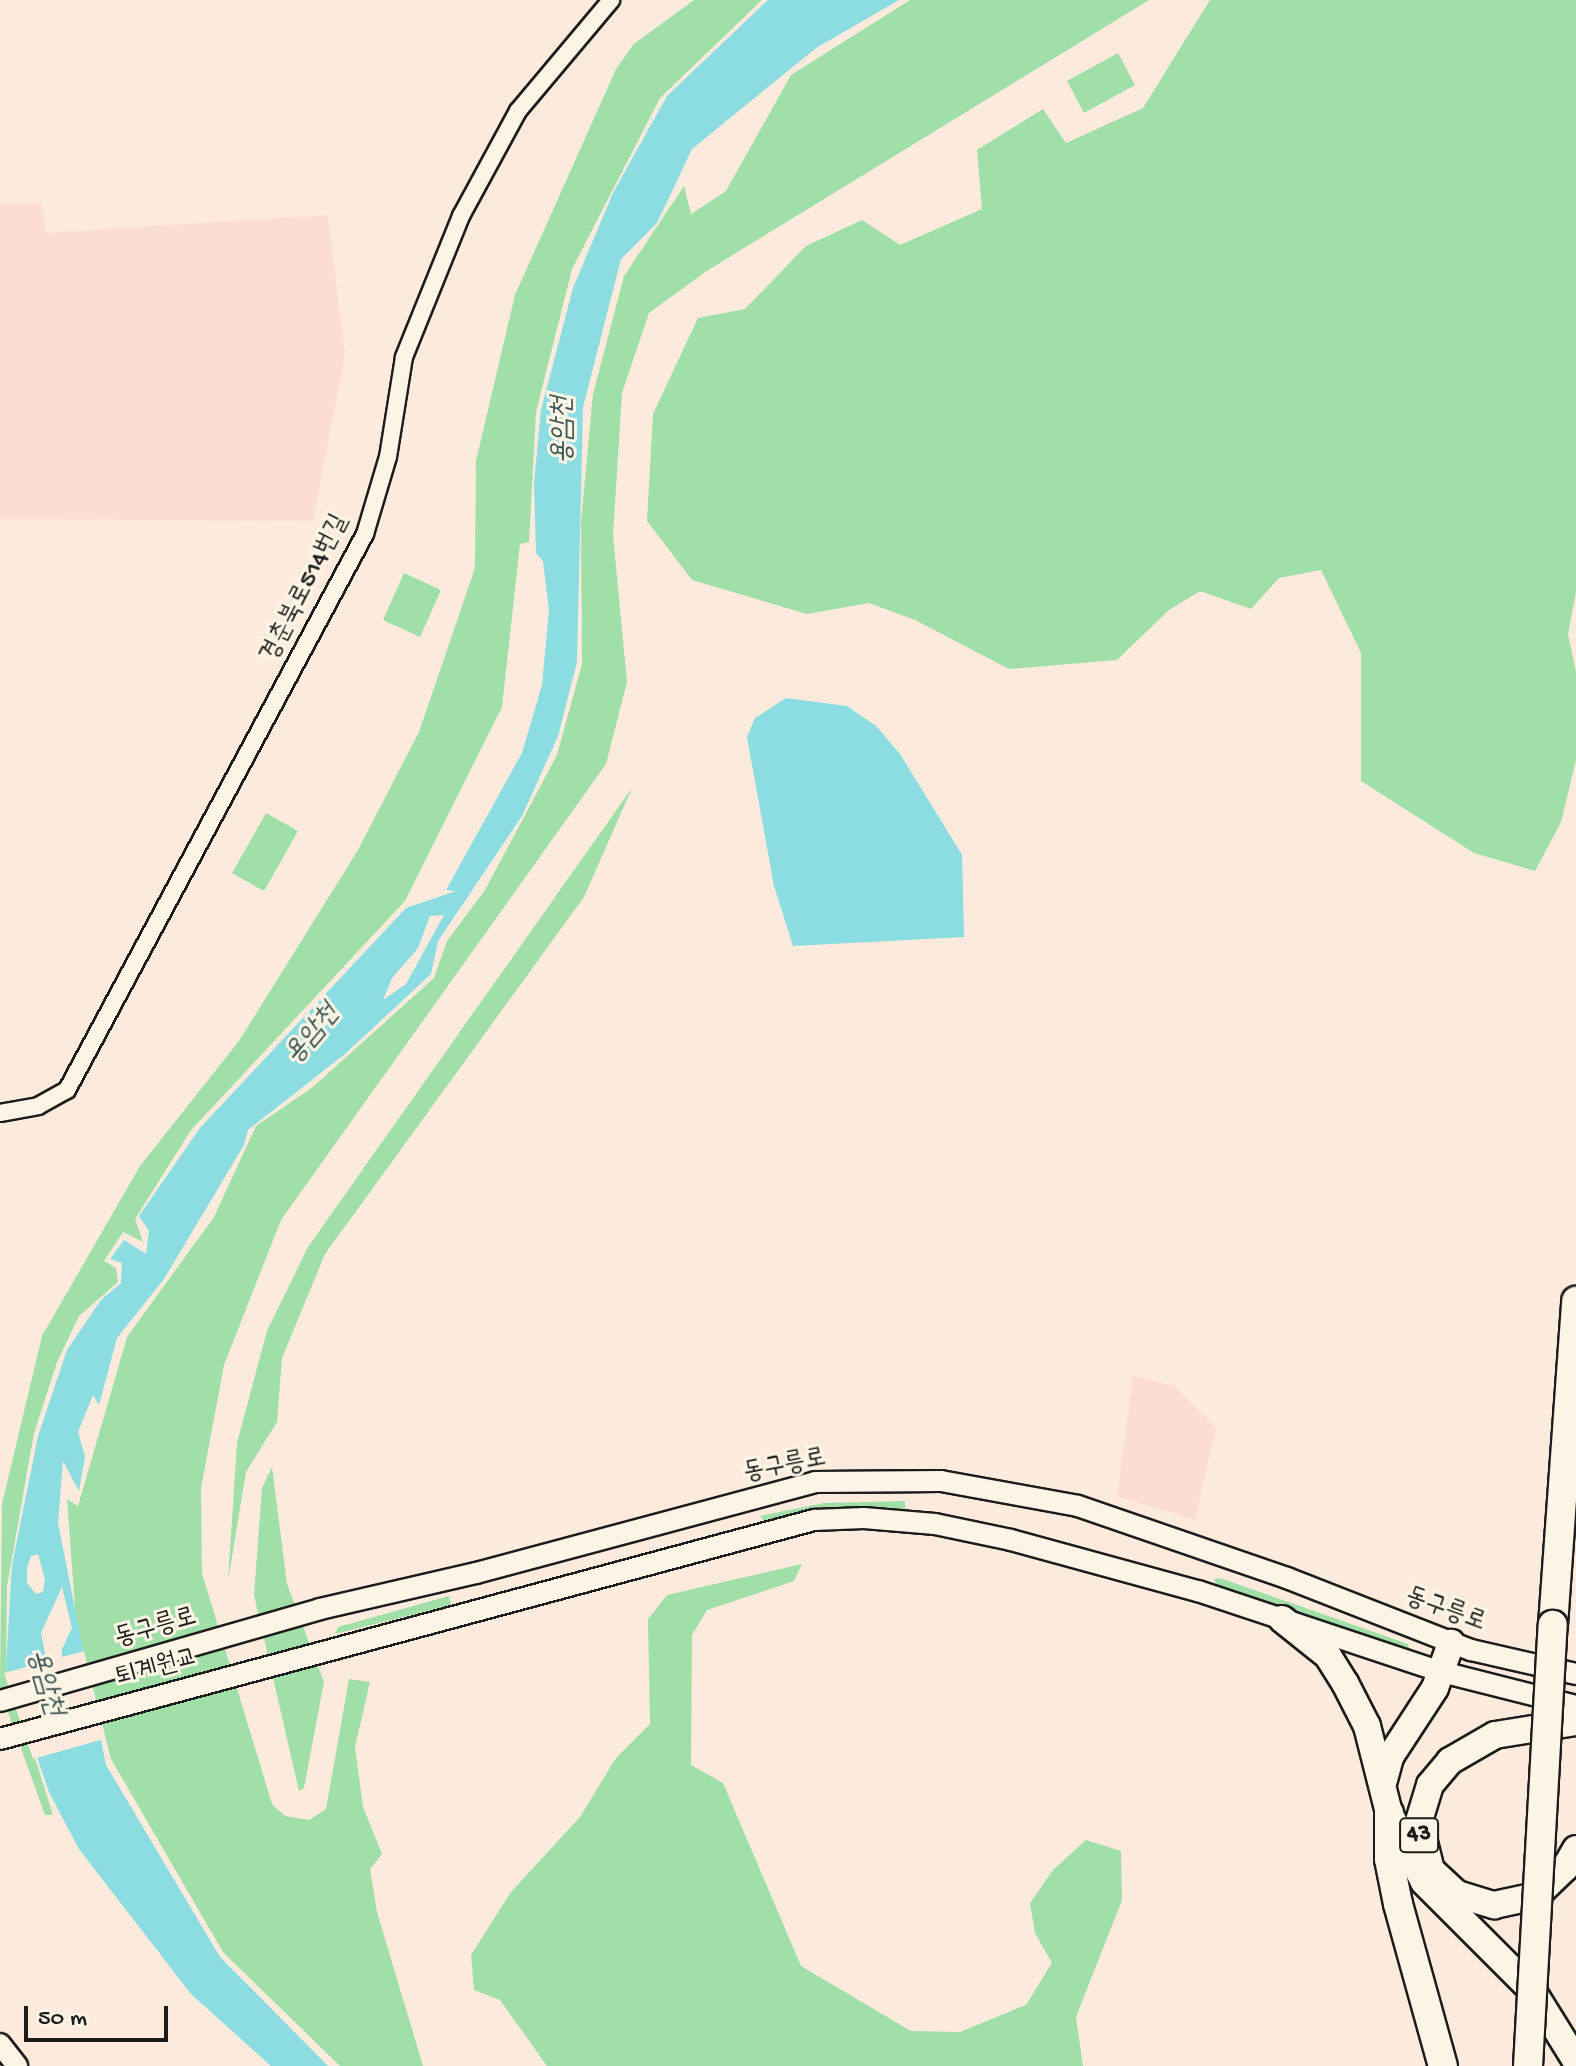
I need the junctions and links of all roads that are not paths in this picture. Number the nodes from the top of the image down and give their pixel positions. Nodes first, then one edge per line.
1 (611, 0) edge
2 (0, 1113) edge
3 (1576, 1301) edge
4 (1282, 1619) junction
5 (1451, 1643) junction
6 (1442, 1672) junction
7 (1576, 1674) edge
8 (0, 1701) edge
9 (1576, 1706) edge
10 (1576, 1722) edge
11 (0, 1739) edge
12 (1384, 1780) junction
13 (1389, 1813) junction
14 (1576, 1849) edge
15 (0, 2044) edge
16 (1576, 2061) edge
17 (17, 2066) edge
18 (1443, 2066) edge
19 (1528, 2066) edge

1 - 2 street, 경춘북로514번길
3 - 19 highway, bridge
4 - 6 street
4 - 11 street, 퇴계원교
4 - 12 highway
5 - 6 highway
5 - 7 street, 동구릉로
5 - 8 street, 동구릉로
6 - 9 street
6 - 12 highway
10 - 14 highway, 43
12 - 13 highway
13 - 16 highway
13 - 18 highway
15 - 17 street

